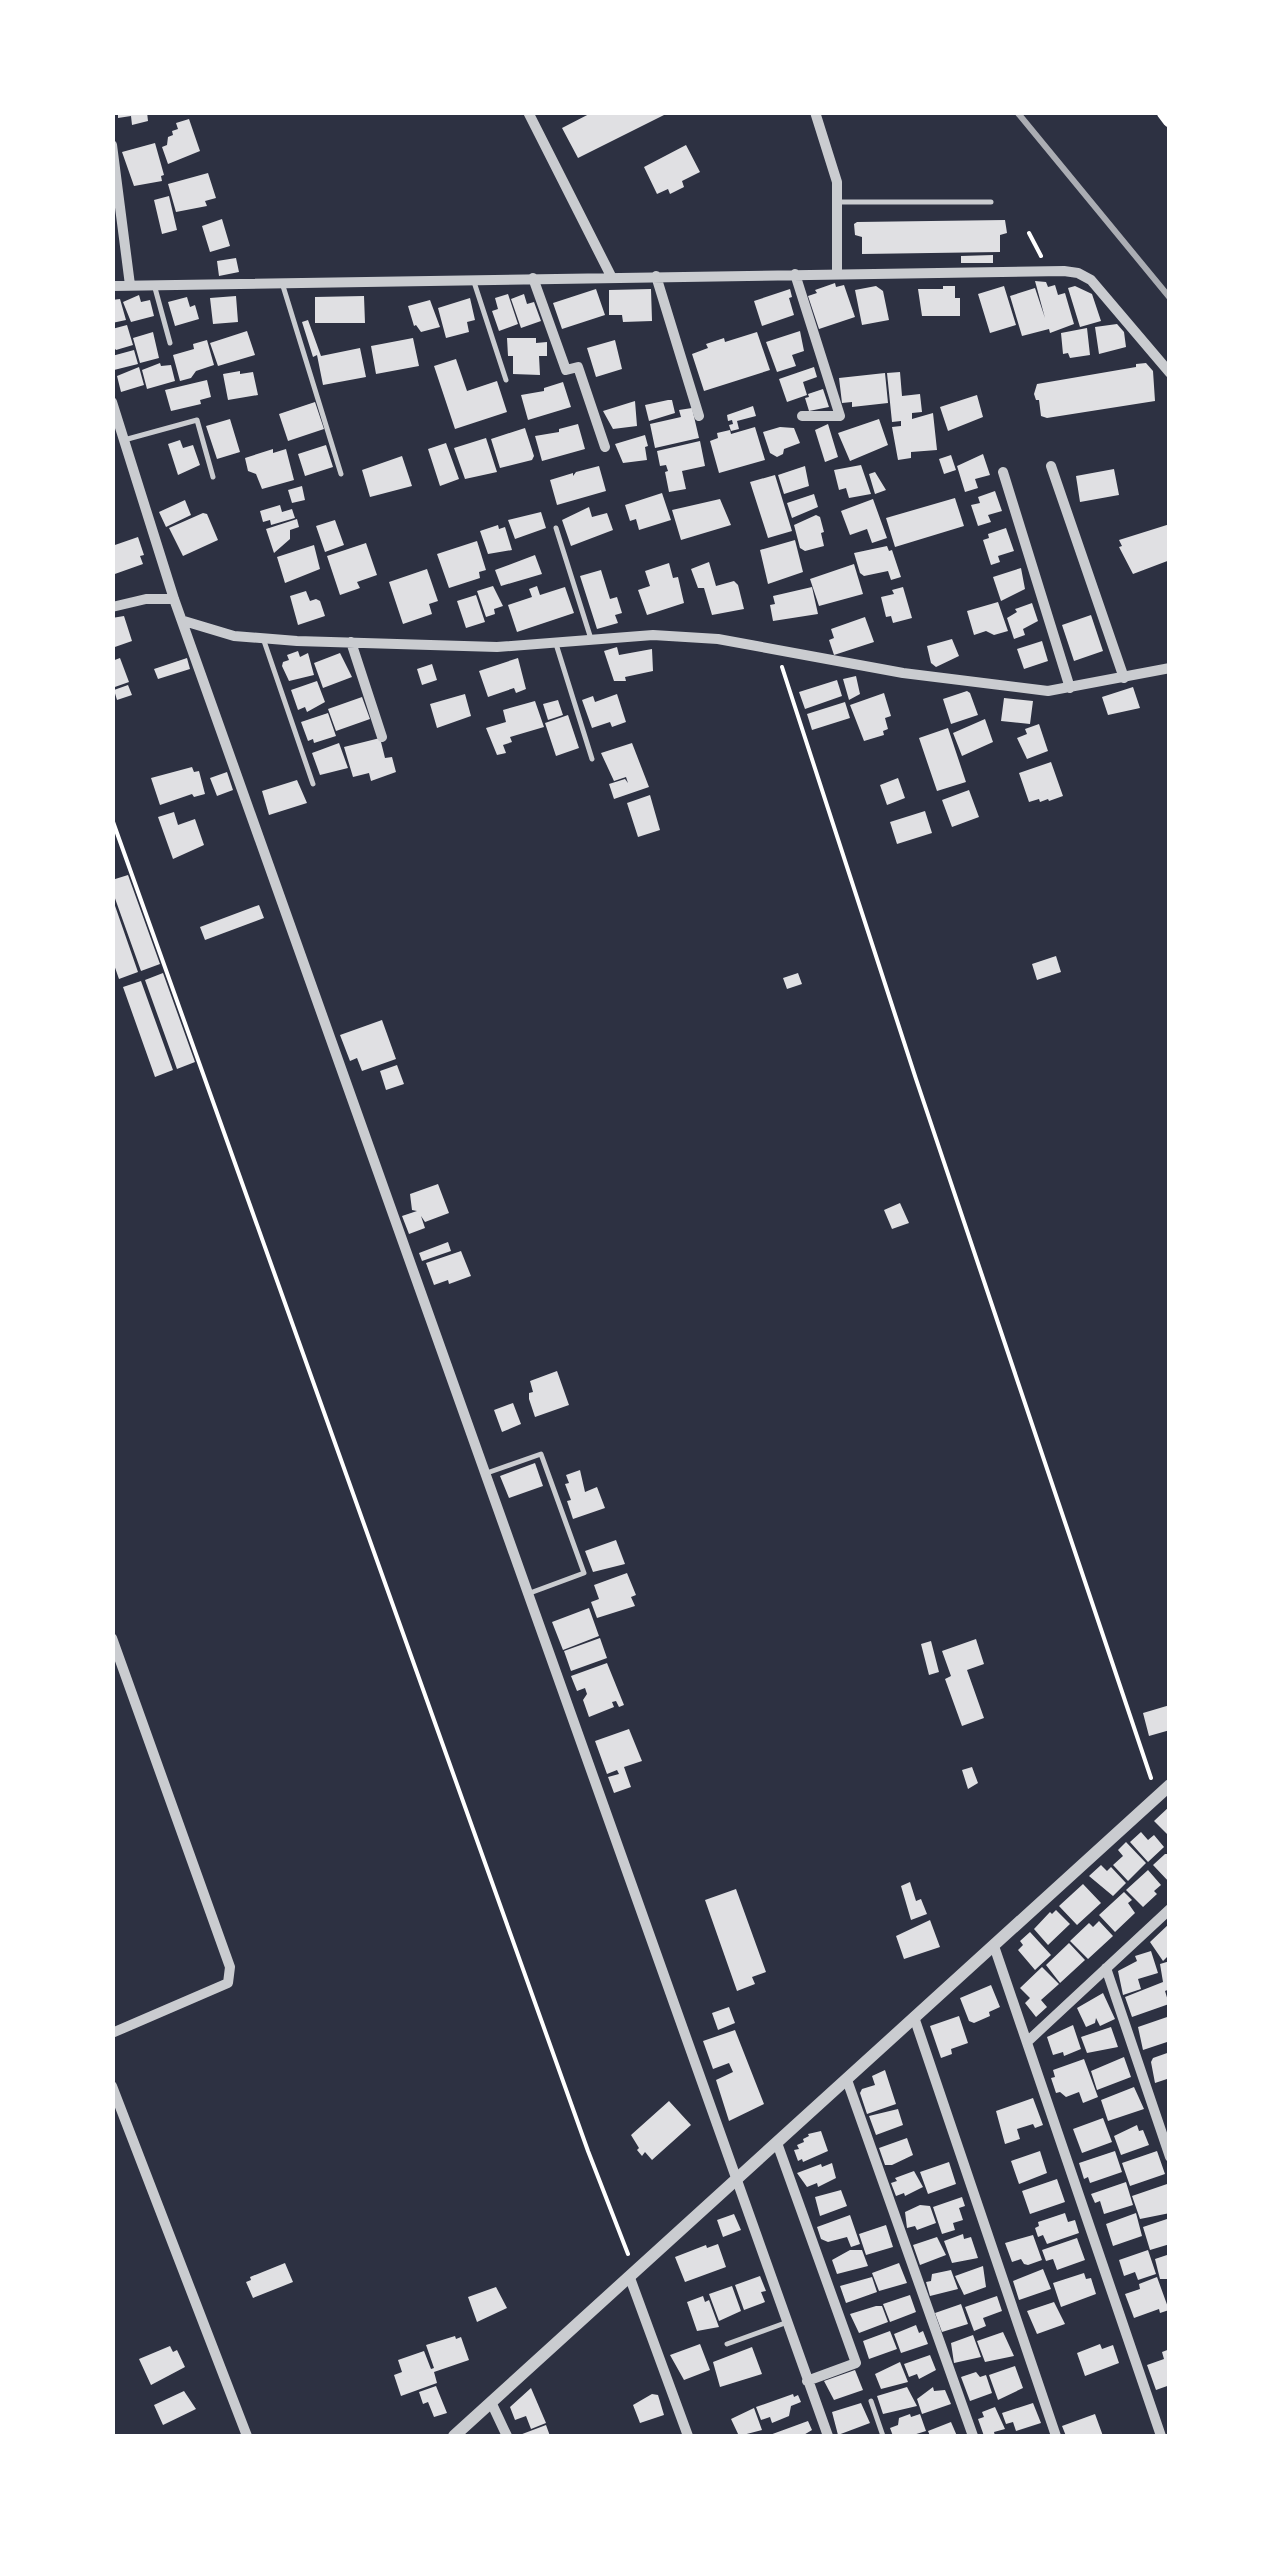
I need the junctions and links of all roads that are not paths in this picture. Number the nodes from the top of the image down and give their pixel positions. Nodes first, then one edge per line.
1 (528, 112) edge
2 (814, 112) edge
3 (1164, 112) edge
4 (1170, 120) edge
5 (112, 145) edge
6 (837, 202) junction
7 (991, 202) dead end
8 (795, 274) junction
9 (837, 274) junction
10 (656, 276) junction
11 (532, 278) junction
12 (612, 278) junction
13 (473, 280) junction
14 (282, 283) junction
15 (154, 284) junction
16 (130, 285) junction
17 (112, 286) edge
18 (170, 343) dead end
19 (1170, 373) edge
20 (506, 380) dead end
21 (112, 402) edge
22 (700, 416) dead end
23 (802, 416) dead end
24 (124, 440) junction
25 (606, 447) dead end
26 (1051, 466) dead end
27 (1003, 472) dead end
28 (341, 474) dead end
29 (213, 477) dead end
30 (556, 528) dead end
31 (174, 599) junction
32 (112, 607) edge
33 (184, 621) junction
34 (264, 638) junction
35 (592, 639) junction
36 (351, 642) junction
37 (556, 644) junction
38 (1170, 668) edge
39 (1124, 678) junction
40 (1070, 688) junction
41 (382, 736) dead end
42 (592, 759) dead end
43 (313, 784) dead end
44 (484, 1474) junction
45 (528, 1594) junction
46 (112, 1638) edge
47 (1170, 1785) edge
48 (1170, 1909) edge
49 (994, 1946) junction
50 (1106, 1968) junction
51 (914, 2017) junction
52 (112, 2033) edge
53 (1028, 2042) junction
54 (847, 2080) junction
55 (112, 2086) edge
56 (778, 2142) junction
57 (1170, 2158) edge
58 (738, 2178) junction
59 (633, 2275) junction
60 (786, 2322) junction
61 (727, 2344) dead end
62 (807, 2381) junction
63 (870, 2401) dead end
64 (491, 2402) junction
65 (246, 2436) edge
66 (454, 2436) edge
67 (507, 2436) edge
68 (688, 2436) edge
69 (828, 2436) edge
70 (883, 2436) edge
71 (973, 2436) edge
72 (1056, 2436) edge
73 (1162, 2436) edge

1 - 12 street
2 - 6 street
3 - 4 main road
5 - 16 street
6 - 7 lane
6 - 9 street
8 - 9 street
8 - 10 street
8 - 23 street
9 - 19 street
10 - 12 street
10 - 22 street
11 - 12 street
11 - 13 street
11 - 25 street
13 - 14 street
13 - 20 lane
14 - 15 street
14 - 28 lane
15 - 16 street
15 - 18 lane
16 - 17 street
21 - 24 street
24 - 29 lane
24 - 31 street
26 - 39 street
27 - 40 street
30 - 35 lane
31 - 32 street
31 - 33 street
33 - 34 street
33 - 44 street
34 - 36 street
34 - 43 lane
35 - 37 street
35 - 40 street
36 - 37 street
36 - 41 street
37 - 42 lane
38 - 39 street
39 - 40 street
44 - 45 street
44 - 45 lane
45 - 58 street
46 - 52 street
47 - 49 street
48 - 50 street
49 - 51 street
49 - 53 street
50 - 53 street
50 - 57 street
51 - 54 street
51 - 72 street
53 - 73 street
54 - 56 street
54 - 71 street
55 - 65 street
56 - 58 street
56 - 62 street
58 - 59 street
58 - 60 street
59 - 64 street
59 - 68 street
60 - 61 lane
60 - 62 street
62 - 69 street
63 - 70 lane
64 - 66 street
64 - 67 street

